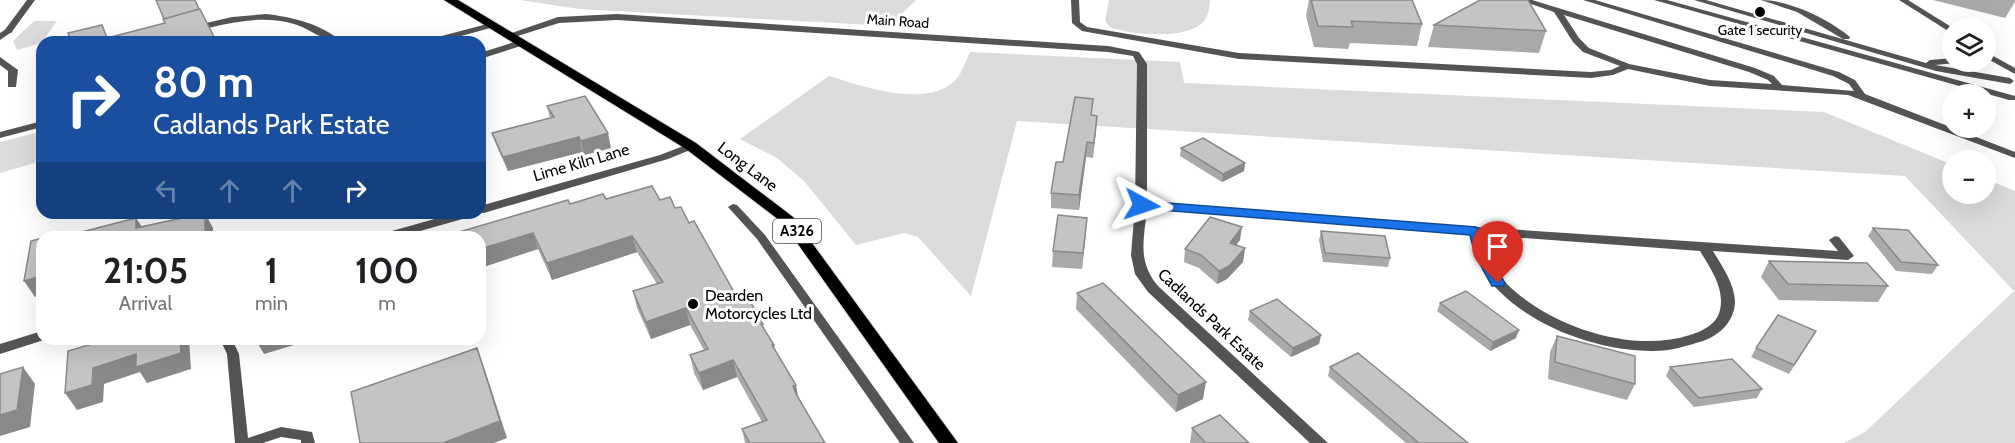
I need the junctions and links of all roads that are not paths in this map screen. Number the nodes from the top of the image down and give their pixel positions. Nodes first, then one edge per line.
1 (31, 0) edge
2 (450, 0) edge
3 (1075, 0) edge
4 (1524, 0) edge
5 (1587, 0) edge
6 (1658, 0) edge
7 (1698, 0) edge
8 (1765, 0) edge
9 (1903, 0) edge
10 (1557, 10) junction
11 (491, 25) junction
12 (1942, 25) edge
13 (176, 32) edge
14 (4, 34) edge
15 (325, 36) edge
16 (451, 36) edge
17 (514, 39) junction
18 (1863, 47) junction
19 (486, 53) edge
20 (0, 60) edge
21 (1942, 61) edge
22 (1915, 62) junction
23 (1996, 62) edge
24 (1627, 66) junction
25 (2015, 72) edge
26 (2012, 80) edge
27 (12, 85) dead end
28 (1780, 88) junction
29 (1862, 96) junction
30 (2013, 99) edge
31 (36, 126) edge
32 (0, 135) edge
33 (691, 146) junction
34 (2015, 155) edge
35 (1142, 205) junction
36 (733, 207) dead end
37 (486, 208) edge
38 (448, 219) edge
39 (406, 231) edge
40 (1476, 231) junction
41 (1835, 240) dead end
42 (1704, 247) junction
43 (36, 338) edge
44 (229, 345) edge
45 (0, 349) edge
46 (242, 443) edge
47 (248, 443) edge
48 (308, 443) edge
49 (907, 443) edge
50 (950, 443) edge
51 (1320, 443) edge

1 - 14 lane
2 - 11 main road, Long Lane / A326
3 - 24 lane
4 - 10 lane
5 - 29 lane
6 - 30 lane
7 - 18 lane
8 - 18 lane
9 - 12 lane
10 - 24 lane
10 - 28 lane
11 - 16 lane
11 - 17 main road, Long Lane / A326
13 - 15 street
17 - 19 street, Main Road
17 - 33 main road, Long Lane / A326
17 - 35 street, Main Road
18 - 22 lane
20 - 27 street
21 - 22 lane
22 - 26 lane
23 - 25 lane
24 - 28 lane
26 - 30 lane
28 - 29 lane
29 - 34 lane
31 - 32 street
33 - 37 street, Lime Kiln Lane
33 - 50 main road, Long Lane / A326
35 - 40 street
35 - 51 street, Cadlands Park Estate
36 - 49 lane
38 - 39 street
40 - 42 street
40 - 42 street
41 - 42 street
43 - 45 street
44 - 46 lane
47 - 48 lane

